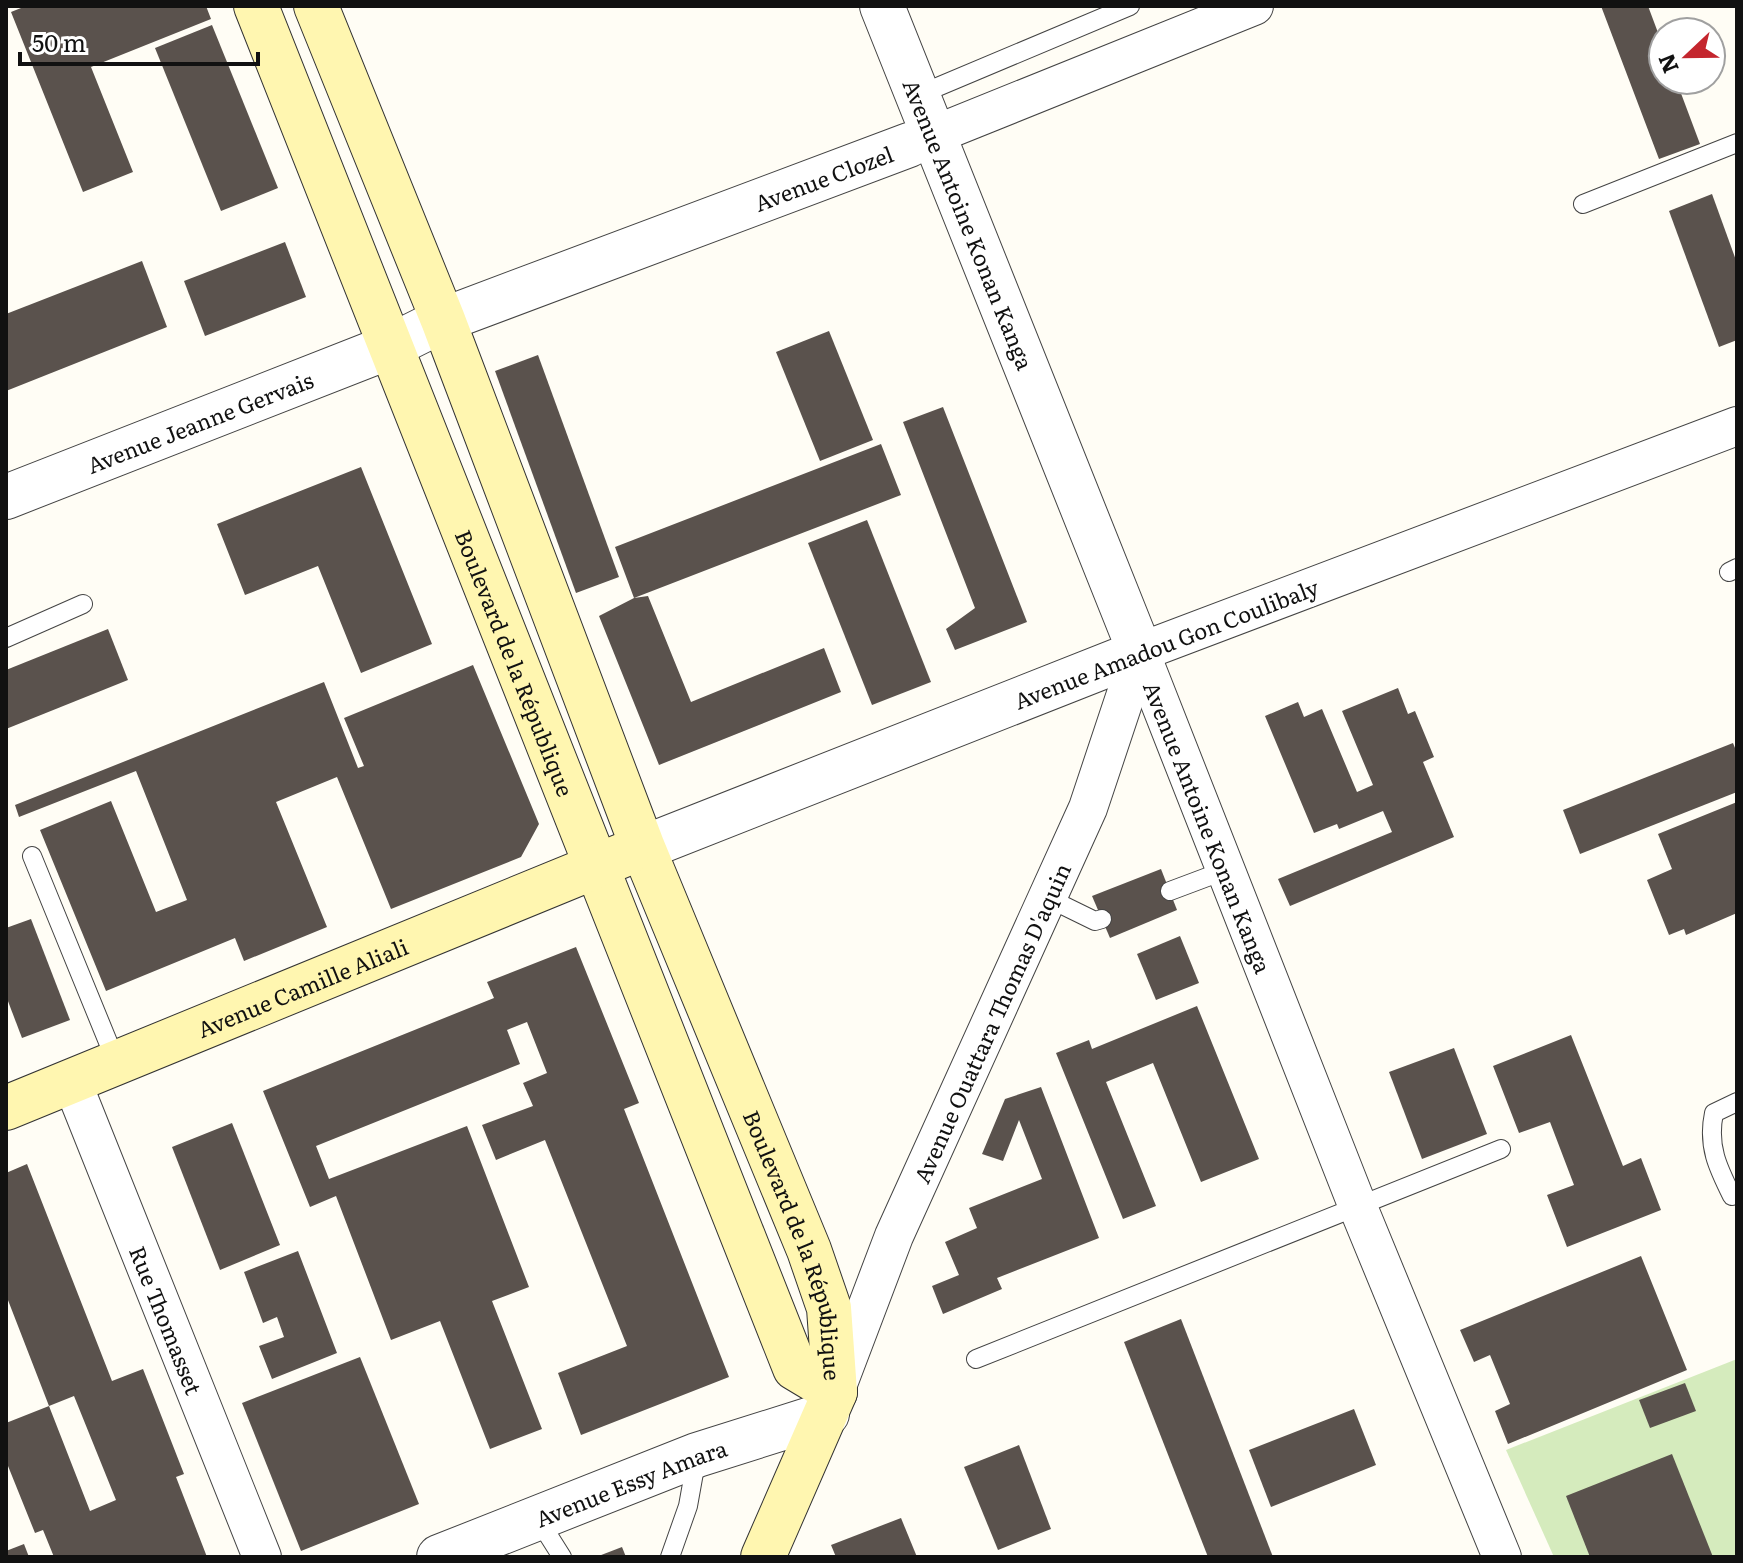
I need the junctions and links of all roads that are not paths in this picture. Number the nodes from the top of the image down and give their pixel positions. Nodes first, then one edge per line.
1 (256, 6) edge
2 (316, 6) edge
3 (882, 6) edge
4 (1130, 6) edge
5 (1254, 6) edge
6 (921, 126) junction
7 (1737, 143) edge
8 (1583, 204) dead end
9 (443, 320) junction
10 (392, 343) junction
11 (1737, 426) edge
12 (6, 497) edge
13 (83, 604) dead end
14 (6, 638) edge
15 (1140, 652) junction
16 (643, 848) junction
17 (32, 856) dead end
18 (597, 864) junction
19 (1226, 870) junction
20 (1170, 891) dead end
21 (1048, 898) junction
22 (1102, 919) dead end
23 (117, 1064) junction
24 (72, 1082) junction
25 (1737, 1102) edge
26 (6, 1108) edge
27 (1501, 1149) dead end
28 (1732, 1196) dead end
29 (1358, 1207) junction
30 (976, 1359) dead end
31 (831, 1403) junction
32 (697, 1455) junction
33 (538, 1519) junction
34 (262, 1557) edge
35 (439, 1557) edge
36 (562, 1557) edge
37 (670, 1557) edge
38 (763, 1557) edge
39 (1502, 1557) edge

1 - 10 main road, Boulevard de la République
2 - 9 main road, Boulevard de la République
3 - 6 street, Avenue Antoine Konan Kanga
4 - 6 lane
5 - 6 street, Avenue Clozel
6 - 9 street, Avenue Clozel
6 - 15 street, Avenue Antoine Konan Kanga
7 - 8 lane
9 - 10 street, Avenue Clozel
9 - 16 main road, Boulevard de la République
10 - 12 street, Avenue Jeanne Gervais
10 - 18 main road, Boulevard de la République
11 - 15 street, Avenue Amadou Gon Coulibaly
13 - 14 lane
15 - 16 street, Avenue Amadou Gon Coulibaly
15 - 19 street, Avenue Antoine Konan Kanga
15 - 21 street, Avenue Ouattara Thomas D'aquin
16 - 18 main road, Avenue Amadou Gon Coulibaly
16 - 31 main road, Boulevard de la République
17 - 23 lane
18 - 23 main road, Avenue Camille Aliali
18 - 31 main road, Boulevard de la République
19 - 20 lane
19 - 29 street, Avenue Antoine Konan Kanga
21 - 22 lane
21 - 31 street, Avenue Ouattara Thomas D'aquin
23 - 24 main road, Avenue Camille Aliali
24 - 26 main road, Avenue Camille Aliali
24 - 34 street, Rue Thomasset
25 - 28 lane
27 - 29 lane
29 - 30 lane
29 - 39 street, Avenue Antoine Konan Kanga
31 - 32 street, Avenue Essy Amara
31 - 38 main road, Avenue Ouattara Thomas D'aquin
32 - 33 street, Avenue Essy Amara
32 - 37 lane
33 - 35 street, Avenue Essy Amara
33 - 36 lane

